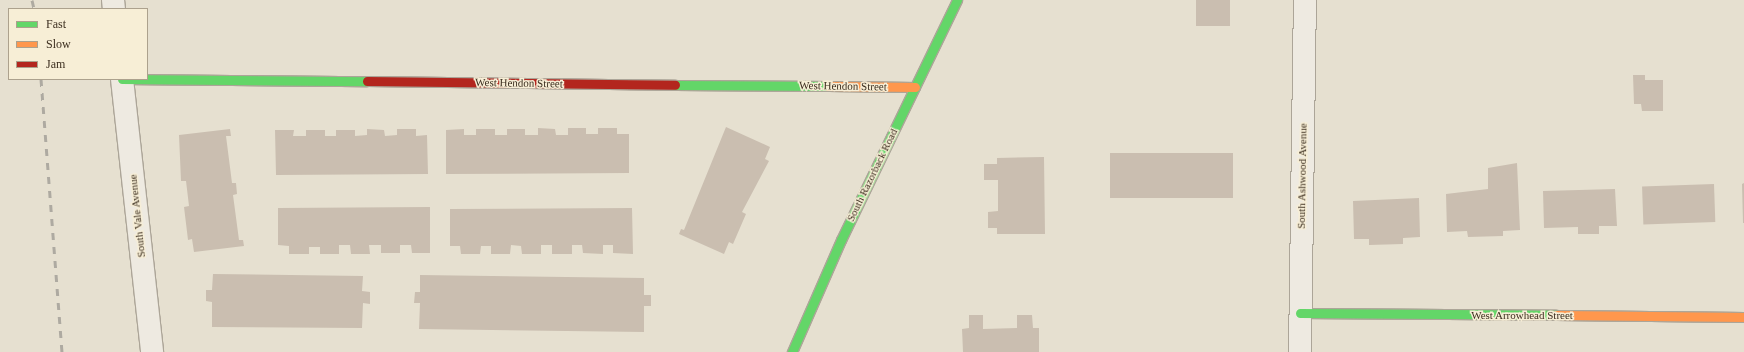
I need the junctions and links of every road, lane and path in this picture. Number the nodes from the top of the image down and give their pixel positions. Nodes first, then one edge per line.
1 (957, 0) edge
2 (1305, 0) edge
3 (148, 79) edge
4 (122, 80) edge
5 (916, 87) junction
6 (1300, 313) junction
7 (1744, 317) edge
8 (152, 352) edge
9 (792, 352) edge
10 (1300, 352) edge

1 - 5 street, South Razorback Road
2 - 6 street, South Ashwood Avenue
3 - 5 street, West Hendon Street
4 - 8 street, South Vale Avenue
5 - 9 street, South Razorback Road
6 - 7 street, West Arrowhead Street
6 - 10 street, South Ashwood Avenue

